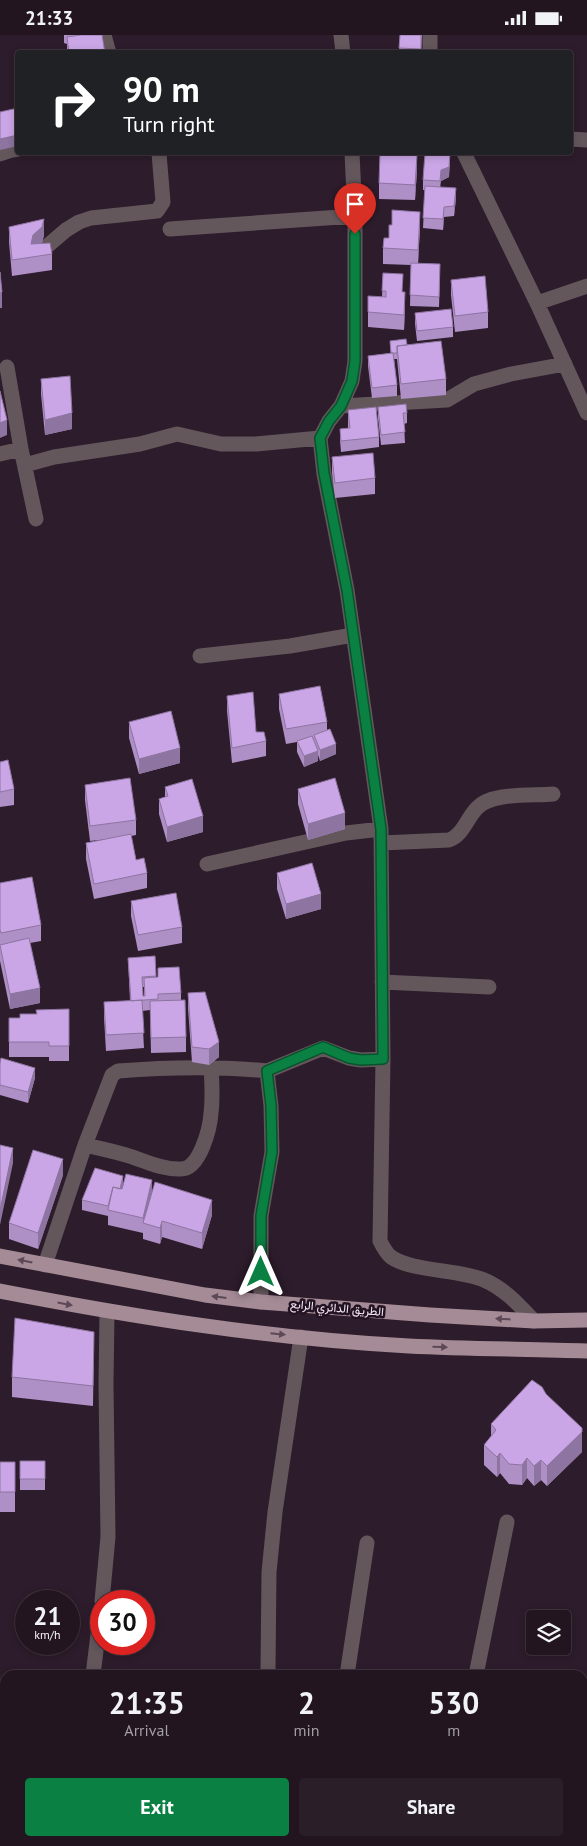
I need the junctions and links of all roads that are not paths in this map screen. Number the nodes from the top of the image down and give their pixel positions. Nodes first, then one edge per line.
1 (104, 35) edge
2 (341, 35) edge
3 (430, 35) edge
4 (108, 50) edge
5 (343, 50) edge
6 (430, 50) edge
7 (573, 139) edge
8 (587, 140) edge
9 (15, 150) edge
10 (0, 154) edge
11 (159, 155) edge
12 (352, 155) edge
13 (465, 155) edge
14 (355, 216) junction
15 (170, 229) dead end
16 (45, 248) edge
17 (587, 286) edge
18 (537, 303) junction
19 (565, 364) junction
20 (7, 367) dead end
21 (341, 406) junction
22 (587, 413) edge
23 (320, 438) junction
24 (21, 449) junction
25 (0, 454) edge
26 (25, 465) junction
27 (36, 519) dead end
28 (353, 635) junction
29 (200, 656) dead end
30 (553, 794) dead end
31 (381, 836) junction
32 (207, 864) dead end
33 (382, 982) junction
34 (489, 987) dead end
35 (383, 1059) junction
36 (211, 1067) junction
37 (267, 1071) junction
38 (85, 1145) junction
39 (0, 1256) edge
40 (45, 1265) junction
41 (0, 1291) edge
42 (261, 1302) junction
43 (107, 1312) junction
44 (587, 1320) edge
45 (534, 1321) junction
46 (302, 1337) junction
47 (587, 1351) edge
48 (507, 1522) dead end
49 (367, 1543) dead end
50 (103, 1590) edge
51 (95, 1655) edge
52 (94, 1670) edge
53 (270, 1670) edge
54 (348, 1670) edge
55 (477, 1670) edge

1 - 4 street
2 - 5 street
3 - 6 street
7 - 8 street
9 - 10 street
11 - 16 street
12 - 14 street
13 - 18 street
14 - 15 street
14 - 21 street
17 - 18 street
18 - 19 street
19 - 21 street
19 - 22 street
20 - 24 street
21 - 23 street
23 - 26 street
23 - 28 street
24 - 25 street
24 - 26 street
26 - 27 street
28 - 29 street
28 - 31 street
30 - 31 street
31 - 32 street
31 - 33 street
33 - 34 street
33 - 35 street
35 - 37 street
35 - 45 street
36 - 37 street
36 - 38 street
36 - 38 street
37 - 42 street
38 - 40 street
40 -> 39 main road, الطريق الدائري الرابع
42 -> 40 main road, الطريق الدائري الرابع
41 -> 43 main road
45 -> 42 main road, الطريق الدائري الرابع
43 -> 46 main road
43 - 50 street
44 - 45 main road, الطريق الدائري الرابع
46 -> 47 main road
46 - 53 street
48 - 55 street
49 - 54 street
51 - 52 street

